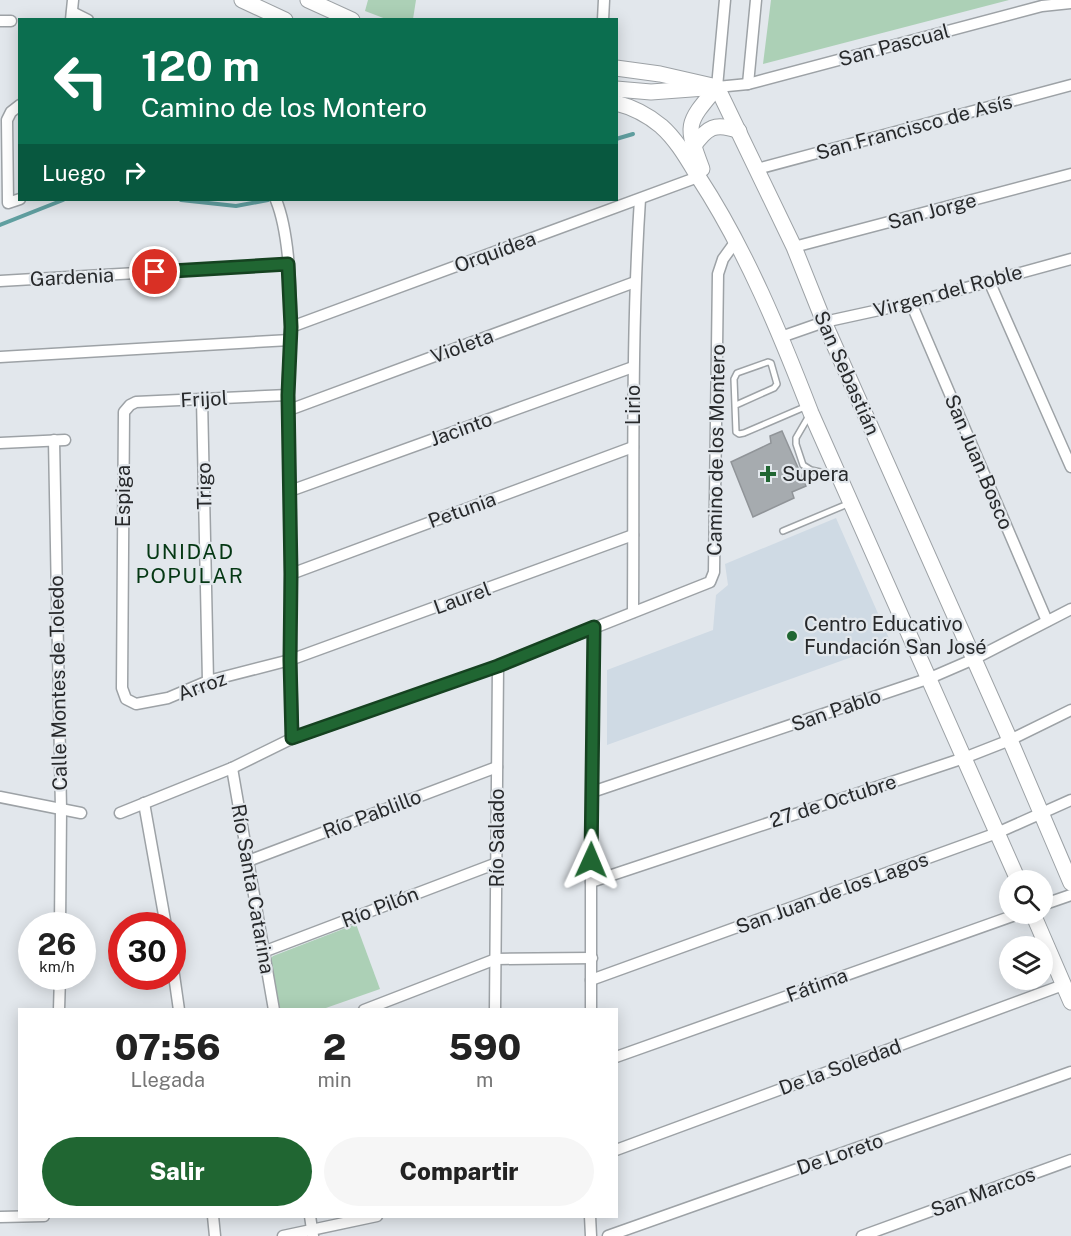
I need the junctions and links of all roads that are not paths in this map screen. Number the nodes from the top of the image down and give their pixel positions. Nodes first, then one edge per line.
1 (73, 0) edge
2 (242, 0) edge
3 (308, 0) edge
4 (604, 0) edge
5 (725, 0) edge
6 (756, 0) edge
7 (1071, 3) edge
8 (72, 16) edge
9 (281, 18) edge
10 (348, 18) edge
11 (603, 18) edge
12 (618, 68) edge
13 (748, 84) junction
14 (1071, 85) edge
15 (717, 87) junction
16 (618, 88) edge
17 (618, 104) edge
18 (18, 107) edge
19 (739, 131) junction
20 (693, 147) junction
21 (4, 160) edge
22 (757, 169) junction
23 (696, 173) junction
24 (1071, 174) edge
25 (710, 192) junction
26 (640, 199) junction
27 (18, 200) edge
28 (276, 201) edge
29 (736, 241) junction
30 (794, 247) junction
31 (1071, 259) edge
32 (288, 264) junction
33 (989, 280) junction
34 (0, 281) edge
35 (635, 282) junction
36 (910, 303) junction
37 (824, 322) junction
38 (291, 327) junction
39 (781, 337) junction
40 (290, 340) junction
41 (0, 357) edge
42 (633, 367) junction
43 (288, 395) junction
44 (202, 399) junction
45 (736, 405) junction
46 (810, 409) junction
47 (289, 410) junction
48 (124, 412) joint
49 (0, 443) edge
50 (633, 447) junction
51 (1071, 467) edge
52 (840, 476) junction
53 (290, 491) junction
54 (852, 503) junction
55 (783, 531) dead end
56 (633, 535) junction
57 (291, 574) junction
58 (1071, 609) edge
59 (633, 612) junction
60 (1047, 621) junction
61 (594, 627) junction
62 (974, 659) junction
63 (290, 660) junction
64 (498, 666) junction
65 (930, 678) junction
66 (208, 681) junction
67 (122, 688) joint
68 (1071, 710) edge
69 (292, 738) junction
70 (1010, 740) junction
71 (964, 758) junction
72 (497, 767) junction
73 (232, 768) junction
74 (592, 792) junction
75 (0, 797) edge
76 (1071, 800) edge
77 (144, 803) junction
78 (61, 810) junction
79 (81, 813) dead end
80 (120, 813) dead end
81 (1041, 815) junction
82 (997, 833) junction
83 (248, 861) junction
84 (497, 863) junction
85 (1014, 870) edge
86 (591, 882) junction
87 (1071, 884) edge
88 (1071, 895) edge
89 (1053, 901) edge
90 (60, 912) edge
91 (163, 912) edge
92 (999, 921) edge
93 (1037, 924) edge
94 (264, 952) junction
95 (592, 958) junction
96 (496, 959) junction
97 (591, 980) junction
98 (1063, 985) junction
99 (60, 990) edge
100 (176, 990) edge
101 (1071, 1002) edge
102 (59, 1008) edge
103 (178, 1008) edge
104 (274, 1008) edge
105 (369, 1008) edge
106 (495, 1008) edge
107 (591, 1008) edge
108 (618, 1056) edge
109 (1071, 1072) edge
110 (618, 1149) edge
111 (1071, 1160) edge
112 (0, 1217) edge
113 (18, 1217) edge
114 (213, 1218) edge
115 (310, 1218) edge
116 (370, 1218) edge
117 (590, 1218) edge
118 (313, 1234) edge
119 (215, 1236) edge
120 (283, 1236) edge
121 (591, 1236) edge
122 (608, 1236) edge
123 (862, 1236) edge

1 - 8 street
2 - 9 main road
3 - 10 main road
4 - 11 street
5 - 15 street
6 - 13 street
7 - 13 street, San Pascual
12 - 15 main road
13 - 15 street, San Pascual
14 - 22 street, San Francisco de Asís
15 - 16 main road
15 - 19 main road, San Sebastián
15 - 20 main road
17 - 23 main road
18 - 21 street
19 - 20 main road
19 - 22 main road, San Sebastián
20 - 25 main road
21 - 27 street
22 - 30 main road, San Sebastián
23 - 25 main road
23 - 26 street, Orquídea
24 - 30 street, San Jorge
25 - 29 main road
26 - 35 street, Lirio
26 - 38 street, Orquídea
28 - 32 street
29 - 39 main road
29 - 59 street, Camino de los Montero
30 - 37 main road, San Sebastián
31 - 33 street, Virgen del Roble
32 - 34 street, Gardenia
32 - 38 street
33 - 36 street, Virgen del Roble
33 - 51 street
35 - 42 street, Lirio
35 - 47 street, Violeta
36 - 37 street, Virgen del Roble
36 - 60 street, San Juan Bosco
37 - 39 street, Virgen del Roble
37 - 62 main road, San Sebastián
38 - 40 street
39 - 46 main road
40 - 41 street
40 - 43 street
42 - 50 street, Lirio
42 - 53 street, Jacinto
43 - 44 street, Frijol
43 - 47 street
44 - 48 street, Frijol
44 - 66 street, Trigo
45 - 45 lane
45 - 46 lane
46 - 52 main road
46 - 52 lane
47 - 53 street
48 - 67 street, Espiga
49 - 78 street, Calle Montes de Toledo
50 - 56 street, Lirio
50 - 57 street, Petunia
52 - 54 main road
53 - 57 street
54 - 55 lane
54 - 65 main road
56 - 59 street, Lirio
56 - 63 street, Laurel
57 - 63 street
58 - 60 street, San Pablo
59 - 61 street, Camino de los Montero
60 - 62 street, San Pablo
61 - 64 street, Camino de los Montero
61 - 74 street
62 - 65 street, San Pablo
62 - 70 main road, San Sebastián
63 - 66 street, Arroz
63 - 69 street
64 - 69 street, Camino de los Montero
64 - 72 street, Río Salado
65 - 71 main road
65 - 74 street, San Pablo
66 - 67 street, Arroz
68 - 70 street, 27 de Octubre
69 - 73 street, Camino de los Montero
70 - 71 street, 27 de Octubre
70 - 81 main road, San Sebastián
71 - 82 main road
71 - 86 street, 27 de Octubre
72 - 83 street, Río Pablillo
72 - 84 street, Río Salado
73 - 77 street, Camino de los Montero
73 - 83 street, Río Santa Catarina
74 - 86 street
75 - 78 street
76 - 81 street, San Juan de los Lagos
77 - 80 street, Camino de los Montero
77 - 91 street
78 - 79 street
78 - 90 street, Calle Montes de Toledo
81 - 82 street, San Juan de los Lagos
81 - 87 main road, San Sebastián
82 - 85 main road
82 - 97 street, San Juan de los Lagos
83 - 94 street, Río Santa Catarina
84 - 94 street, Río Pilón
84 - 96 street, Río Salado
86 - 95 street
88 - 89 street
92 - 108 street, Fátima
93 - 98 main road
94 - 104 street, Río Santa Catarina
95 - 96 street
95 - 97 street
96 - 105 street
96 - 106 street, Río Salado
97 - 107 street
98 - 101 main road
98 - 110 street, De la Soledad
99 - 102 street
100 - 103 street
109 - 122 street, De Loreto
111 - 123 street, San Marcos
112 - 113 street
114 - 119 street
115 - 118 street
116 - 118 street
117 - 121 street
118 - 120 street

